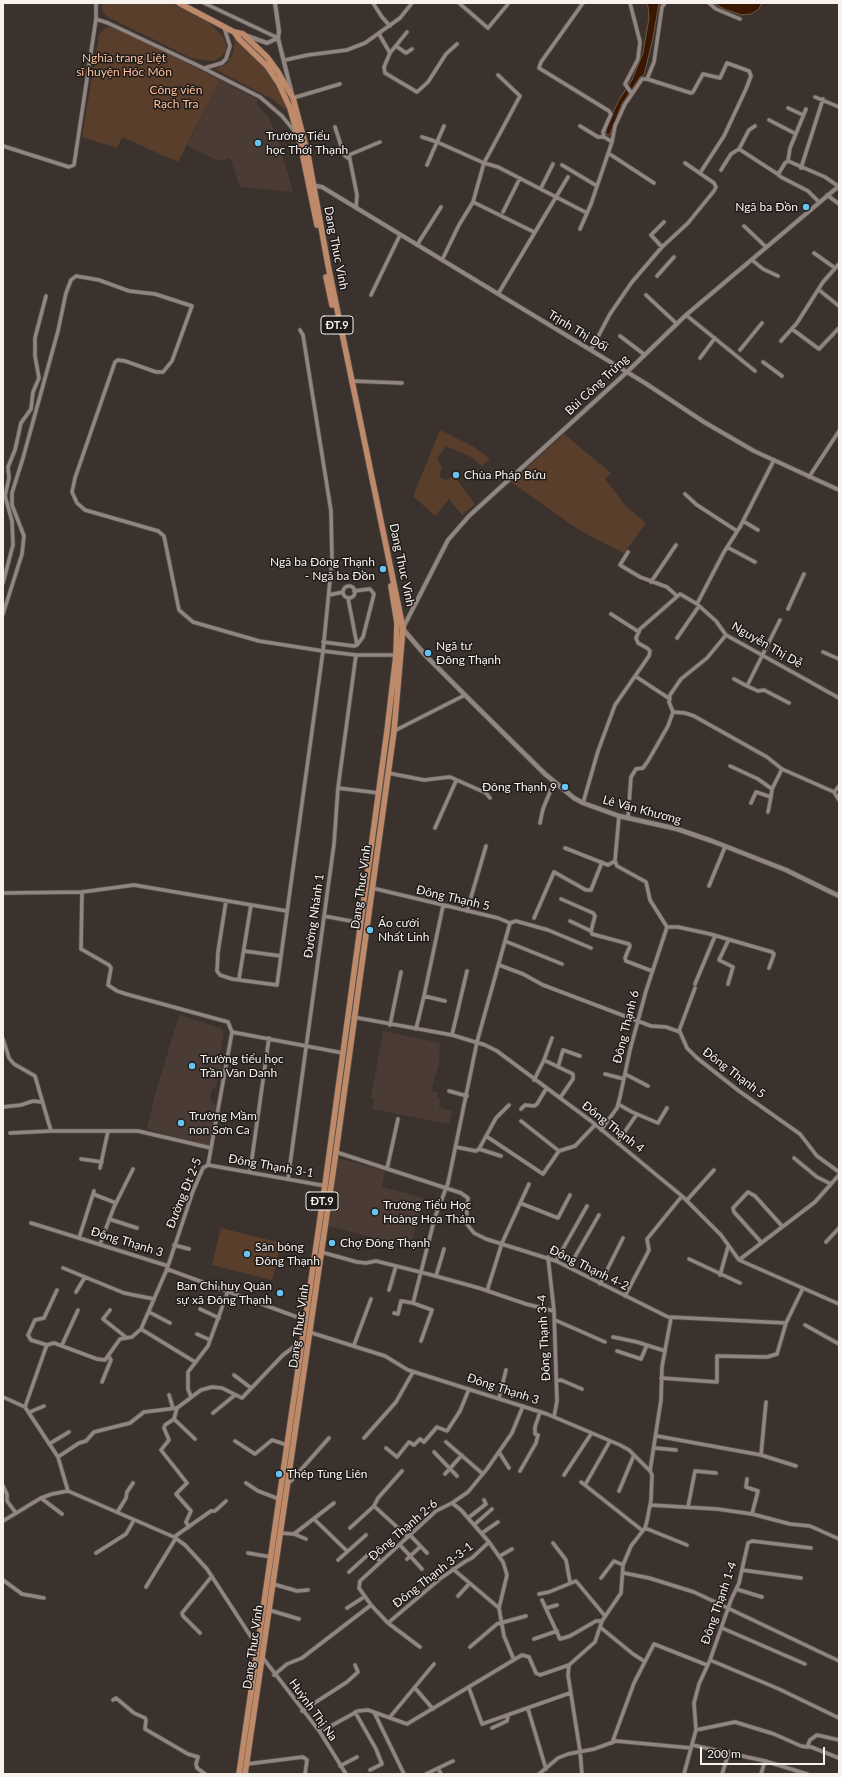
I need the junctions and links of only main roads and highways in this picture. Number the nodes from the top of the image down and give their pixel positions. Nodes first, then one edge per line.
1 (179, 3) edge
2 (234, 32) junction
3 (311, 185) junction
4 (400, 627) junction
5 (839, 896) edge
6 (351, 1016) junction
7 (328, 1186) junction
8 (306, 1332) junction
9 (239, 1774) edge
10 (245, 1774) edge

1 - 2 main road, Dang Thuc Vinh / ĐT.9
2 - 3 main road, Dang Thuc Vinh / ĐT.9
2 - 3 main road, Dang Thuc Vinh / ĐT.9
3 - 4 main road, Dang Thuc Vinh / ĐT.9
3 - 4 main road, Dang Thuc Vinh / ĐT.9
4 - 5 main road, Lê Văn Khương
4 - 6 main road, Dang Thuc Vinh / ĐT.9
4 - 6 main road, Dang Thuc Vinh / ĐT.9
6 - 7 main road, Dang Thuc Vinh / ĐT.9
6 - 7 main road, Dang Thuc Vinh / ĐT.9
7 - 8 main road, Dang Thuc Vinh / ĐT.9
7 - 8 main road, Dang Thuc Vinh / ĐT.9
8 - 9 main road, Dang Thuc Vinh / ĐT.9
8 - 10 main road, Dang Thuc Vinh / ĐT.9

